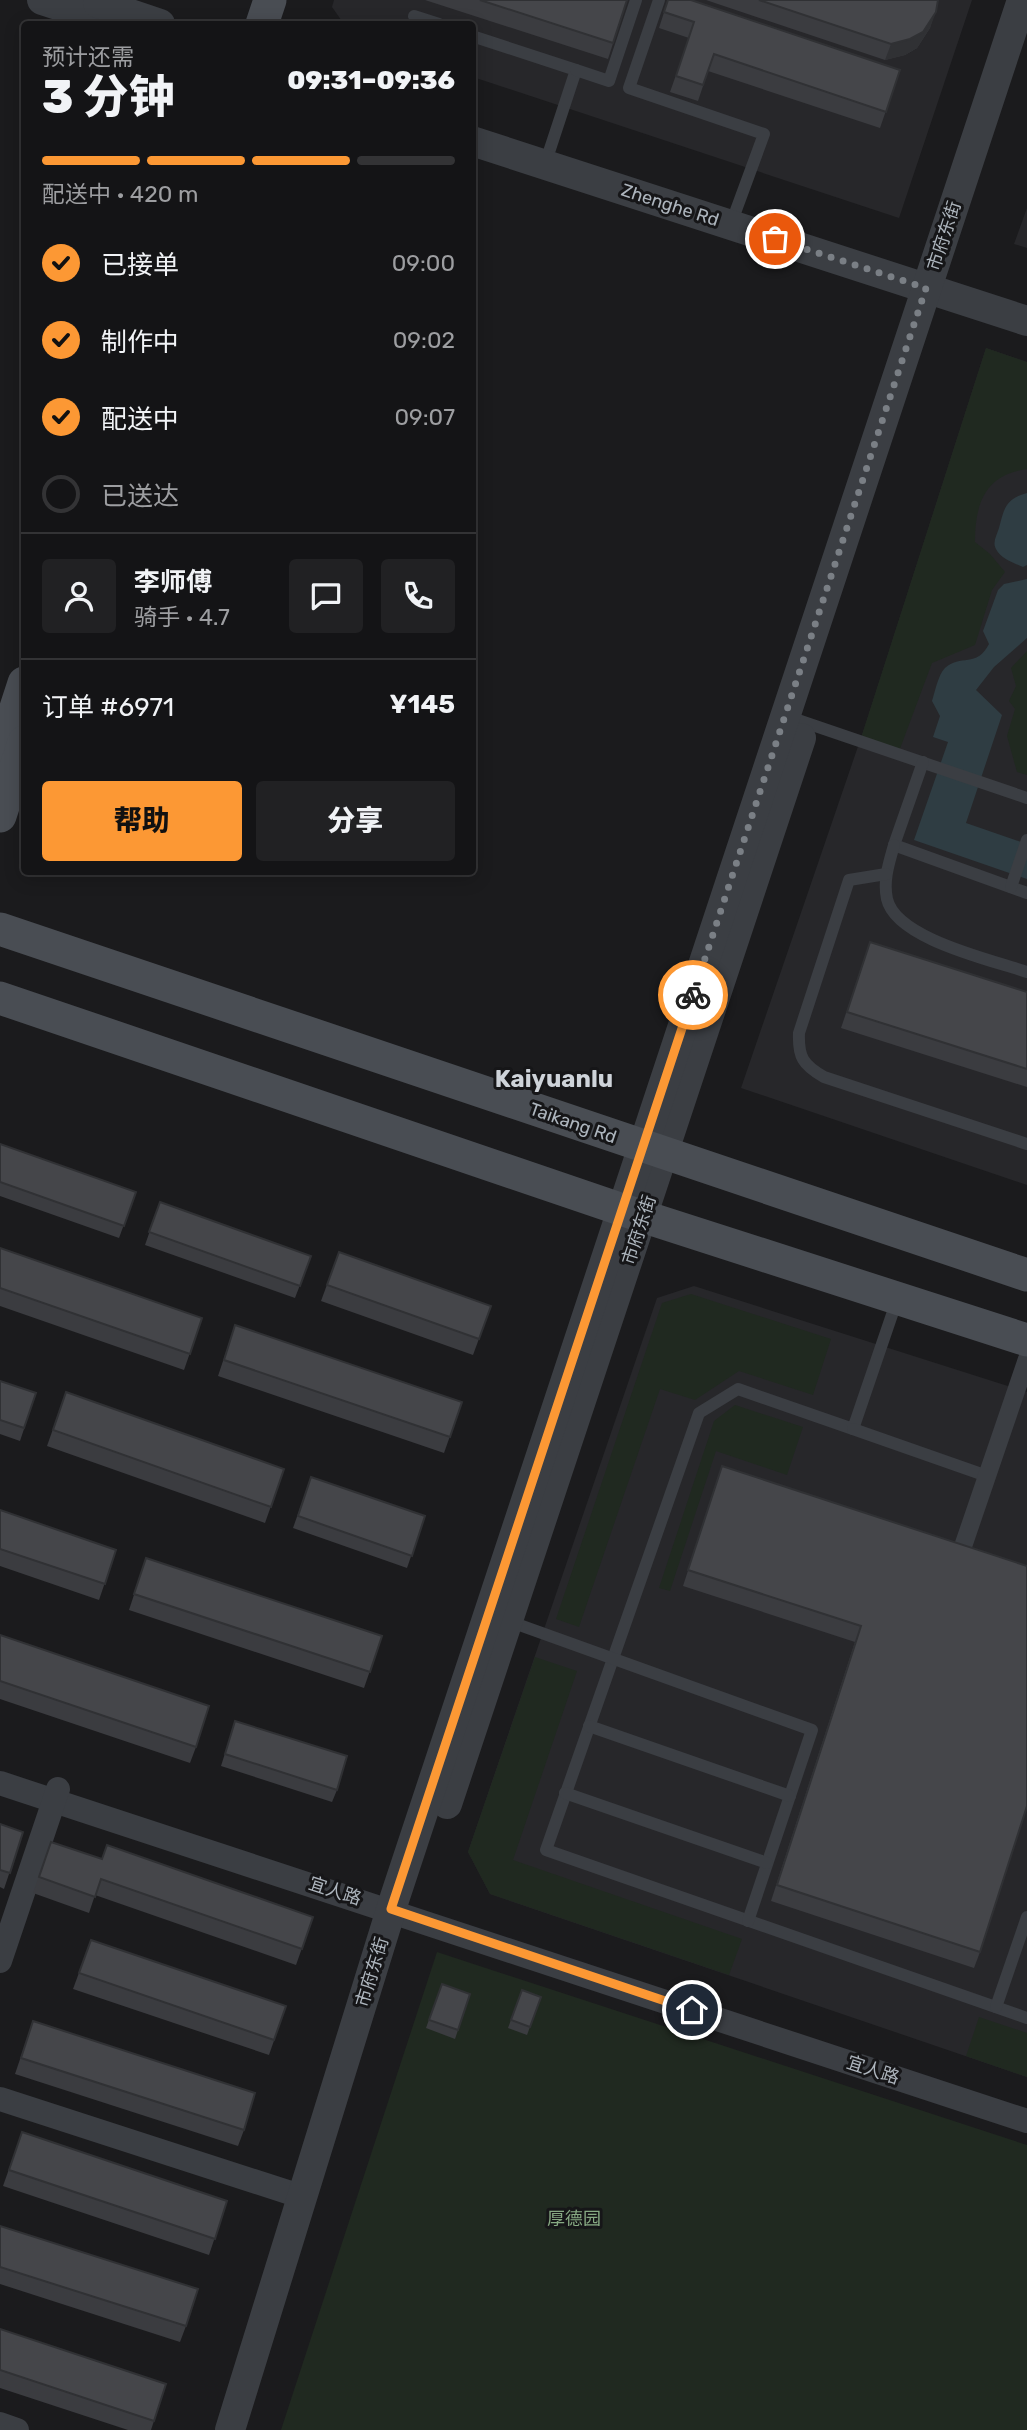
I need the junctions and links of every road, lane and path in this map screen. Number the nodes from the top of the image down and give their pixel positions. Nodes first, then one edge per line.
1 (41, 0) edge
2 (88, 0) edge
3 (251, 0) edge
4 (270, 0) edge
5 (636, 0) edge
6 (659, 0) edge
7 (1022, 0) edge
8 (414, 16) dead end
9 (107, 21) edge
10 (151, 21) edge
11 (244, 21) edge
12 (263, 21) edge
13 (430, 21) edge
14 (1027, 29) edge
15 (476, 37) edge
16 (576, 70) junction
17 (476, 128) edge
18 (476, 142) edge
19 (549, 152) junction
20 (735, 214) junction
21 (937, 284) junction
22 (1027, 306) edge
23 (1027, 321) edge
24 (21, 692) edge
25 (796, 720) junction
26 (21, 752) edge
27 (0, 757) edge
28 (929, 764) junction
29 (1027, 798) edge
30 (0, 816) edge
31 (1027, 841) edge
32 (894, 845) junction
33 (886, 874) junction
34 (1012, 882) junction
35 (1027, 892) edge
36 (0, 929) edge
37 (1027, 972) edge
38 (0, 998) edge
39 (1027, 1144) edge
40 (652, 1150) junction
41 (631, 1213) junction
42 (1027, 1275) edge
43 (897, 1299) junction
44 (1027, 1340) edge
45 (1027, 1359) edge
46 (853, 1429) junction
47 (987, 1476) junction
48 (958, 1561) edge
49 (499, 1618) junction
50 (612, 1659) junction
51 (589, 1726) junction
52 (0, 1770) edge
53 (0, 1783) edge
54 (565, 1793) junction
55 (56, 1795) junction
56 (790, 1796) junction
57 (767, 1863) junction
58 (402, 1906) junction
59 (1027, 1917) edge
60 (748, 1921) junction
61 (1022, 1945) edge
62 (0, 1961) edge
63 (996, 2007) junction
64 (1027, 2018) edge
65 (0, 2099) edge
66 (1027, 2104) edge
67 (1027, 2121) edge
68 (303, 2197) junction
69 (0, 2424) edge
70 (17, 2430) edge
71 (230, 2430) edge
72 (245, 2430) edge

1 - 9 street
2 - 10 street
3 - 11 main road
4 - 12 main road
5 - 16 lane
6 - 20 lane
7 - 21 street, 市府东街
8 - 13 lane
14 - 21 street, 市府东街
15 - 16 lane
16 - 19 lane
17 - 19 street, Zhenghe Rd
18 - 21 street, Zhenghe Rd
19 - 20 street, Zhenghe Rd
20 - 21 street, Zhenghe Rd
21 - 22 street, Zhenghe Rd
21 - 23 street, Zhenghe Rd
21 - 25 street, 市府东街
24 - 27 main road
25 - 28 lane
25 - 40 street, 市府东街
26 - 30 main road
28 - 29 lane
28 - 32 lane
31 - 34 lane
32 - 33 lane
32 - 34 lane
33 - 37 lane
33 - 39 lane
34 - 35 lane
36 - 40 main road, Taikang Rd
38 - 41 main road
40 - 41 street, 市府东街
40 - 42 main road, Taikang Rd
41 - 43 main road
41 - 49 street, 市府东街
43 - 44 main road
43 - 46 lane
45 - 47 street
46 - 47 lane
46 - 50 lane
47 - 48 street
49 - 50 lane
49 - 58 street, 市府东街
50 - 51 lane
50 - 56 lane
51 - 54 lane
51 - 56 lane
52 - 55 street, 宜人路
53 - 55 street, 宜人路
54 - 57 lane
54 - 60 lane
55 - 58 street, 宜人路
55 - 62 street
56 - 57 lane
57 - 60 lane
58 - 66 street, 宜人路
58 - 67 street, 宜人路
58 - 68 street, 市府东街
58 - 72 street, 市府东街
59 - 61 lane
60 - 63 lane
61 - 63 lane
63 - 64 lane
65 - 68 street
68 - 71 street, 市府东街
69 - 70 street

